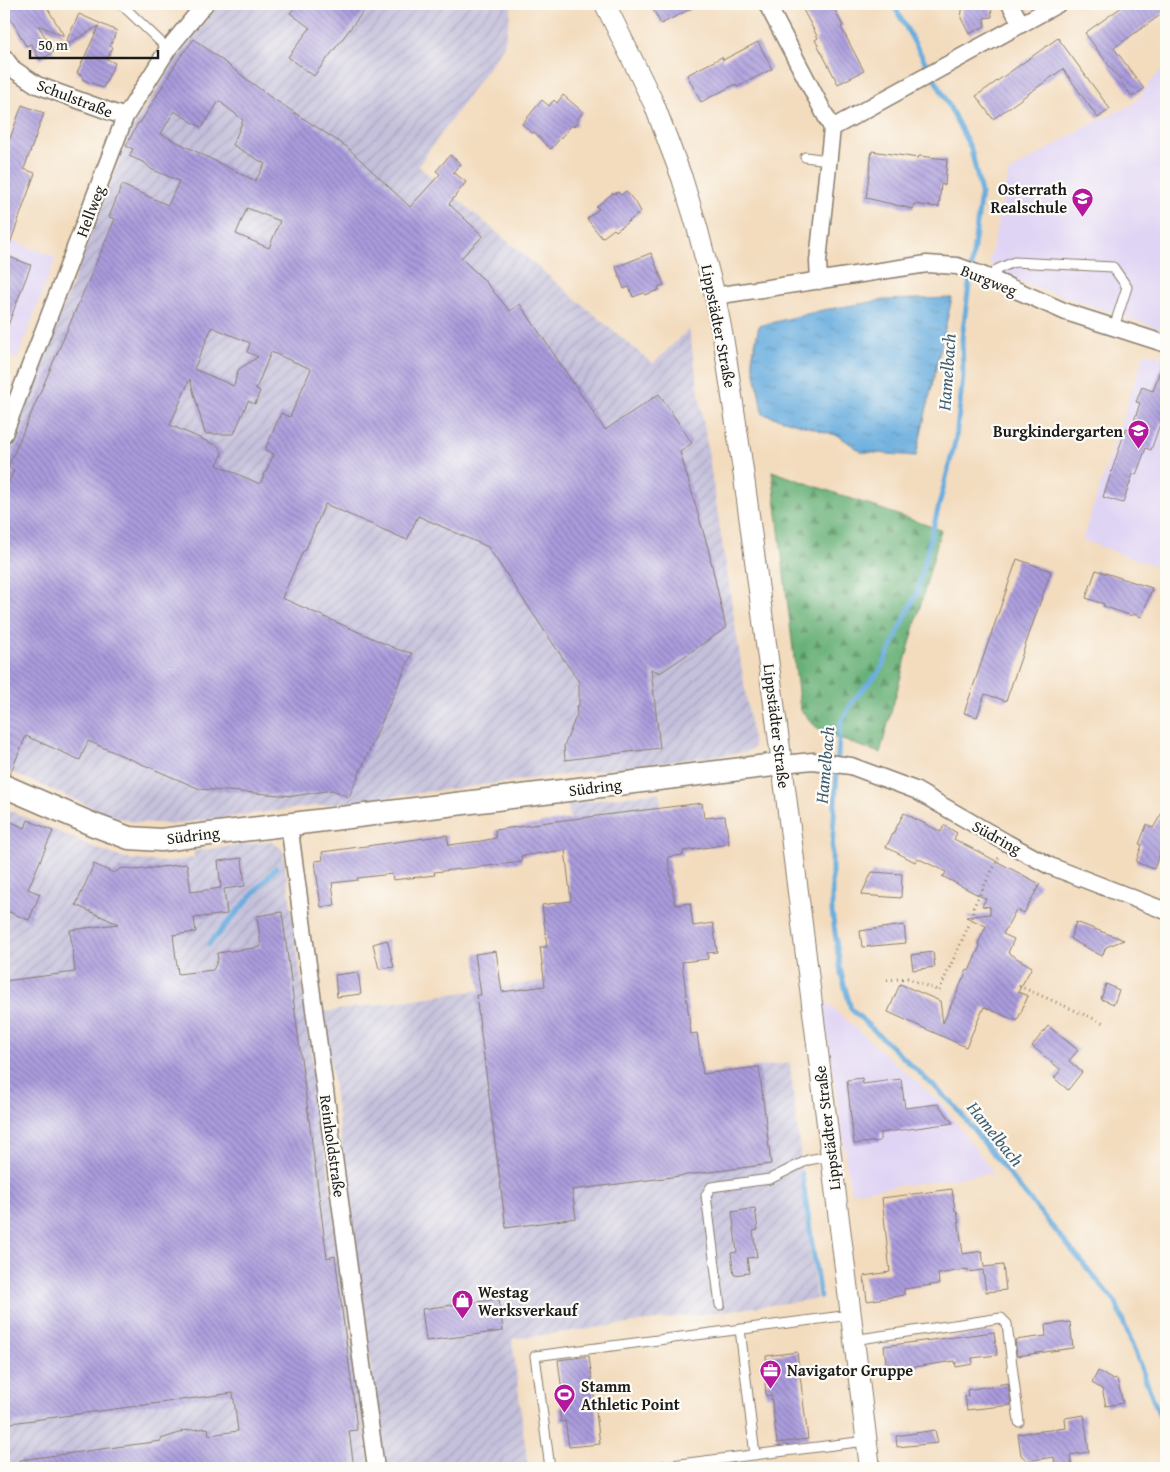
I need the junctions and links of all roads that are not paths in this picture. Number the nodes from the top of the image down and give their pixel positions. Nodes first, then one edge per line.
1 (121, 4) edge
2 (205, 4) edge
3 (605, 4) edge
4 (767, 4) edge
5 (1010, 4) edge
6 (1058, 4) edge
7 (1021, 24) junction
8 (168, 49) junction
9 (4, 57) edge
10 (125, 117) junction
11 (832, 128) junction
12 (805, 157) dead end
13 (828, 160) junction
14 (985, 277) junction
15 (819, 280) junction
16 (715, 296) junction
17 (1114, 327) junction
18 (1166, 344) edge
19 (4, 434) edge
20 (782, 764) junction
21 (4, 786) edge
22 (289, 824) junction
23 (1166, 911) edge
24 (830, 1156) junction
25 (720, 1305) dead end
26 (850, 1315) junction
27 (740, 1329) junction
28 (853, 1340) junction
29 (1019, 1422) dead end
30 (866, 1441) junction
31 (755, 1454) junction
32 (376, 1468) edge
33 (550, 1468) edge
34 (648, 1468) edge
35 (870, 1468) edge

1 - 8 lane
2 - 8 street, Hellweg
3 - 16 street, Lippstädter Straße
4 - 11 street
5 - 7 street
6 - 7 street
7 - 11 street
8 - 10 street, Hellweg
9 - 10 street, Schulstraße
10 - 19 street, Hellweg
11 - 13 street
12 - 13 lane
13 - 15 street
14 - 15 street, Burgweg
14 - 17 street, Burgweg
14 - 17 lane
15 - 16 street, Burgweg
16 - 20 street, Lippstädter Straße
17 - 18 street, Burgweg
20 - 22 main road, Südring
20 - 23 street, Südring
20 - 24 street, Lippstädter Straße
21 - 22 main road, Südring
22 - 32 street, Reinholdstraße
24 - 25 lane
24 - 26 street, Lippstädter Straße
26 - 27 lane
26 - 28 street, Lippstädter Straße
27 - 31 lane
27 - 33 lane
28 - 29 lane
28 - 30 street, Lippstädter Straße
30 - 31 lane
30 - 35 street, Lippstädter Straße
31 - 34 lane

